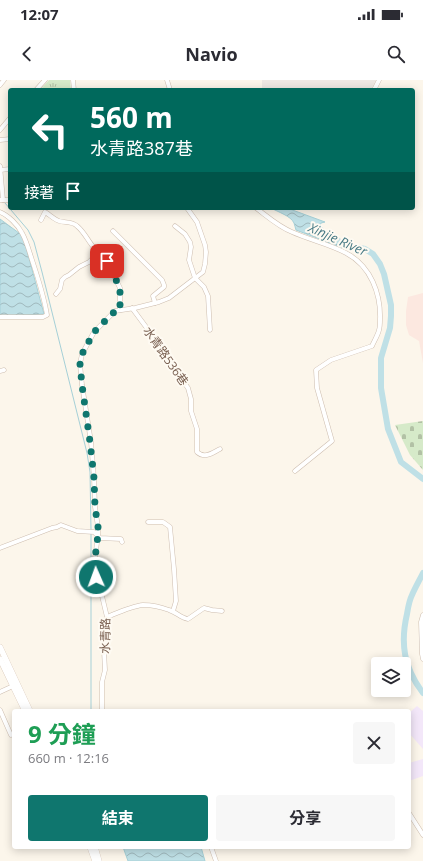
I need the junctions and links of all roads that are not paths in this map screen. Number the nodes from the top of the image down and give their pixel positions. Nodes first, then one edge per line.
1 (4, 80) edge
2 (45, 80) edge
3 (0, 85) edge
4 (38, 88) edge
5 (8, 120) edge
6 (0, 130) edge
7 (0, 166) edge
8 (0, 170) edge
9 (1, 200) edge
10 (188, 210) edge
11 (259, 210) edge
12 (0, 212) edge
13 (40, 220) dead end
14 (176, 226) dead end
15 (113, 231) dead end
16 (99, 252) junction
17 (195, 278) junction
18 (56, 294) dead end
19 (155, 303) junction
20 (132, 308) junction
21 (120, 310) junction
22 (0, 317) edge
23 (210, 330) dead end
24 (220, 449) dead end
25 (295, 471) dead end
26 (148, 522) dead end
27 (98, 535) junction
28 (122, 542) dead end
29 (0, 548) edge
30 (173, 611) junction
31 (222, 611) dead end
32 (423, 615) edge
33 (107, 617) junction
34 (0, 647) edge
35 (0, 659) edge
36 (423, 659) edge
37 (13, 686) junction
38 (0, 692) edge
39 (24, 709) edge
40 (29, 709) edge
41 (102, 709) edge
42 (0, 710) edge
43 (11, 735) dead end
44 (411, 816) edge
45 (423, 835) edge
46 (91, 849) edge
47 (96, 849) edge
48 (212, 849) edge
49 (95, 861) edge
50 (99, 861) edge
51 (216, 861) edge

1 - 3 street
2 - 4 street
5 - 6 street
7 - 8 street
8 - 9 street
10 - 17 street, 水青路
11 - 25 street
12 - 22 street
13 - 16 street
14 - 17 street
15 - 19 street
16 - 18 street
16 - 21 street
17 - 19 street, 水青路
17 - 23 street
19 - 20 street, 水青路
20 - 21 street, 水青路
20 - 24 street, 水青路536巷
21 - 27 street, 水青路
26 - 30 street
27 - 28 street
27 - 29 street
27 - 33 street, 水青路
30 - 31 street
30 - 33 street
32 - 36 street
33 - 41 street, 水青路
34 - 40 main road
35 - 37 main road
37 - 38 street
37 - 39 main road
42 - 43 street
44 - 45 street
46 - 49 main road
47 - 50 main road
48 - 51 street

